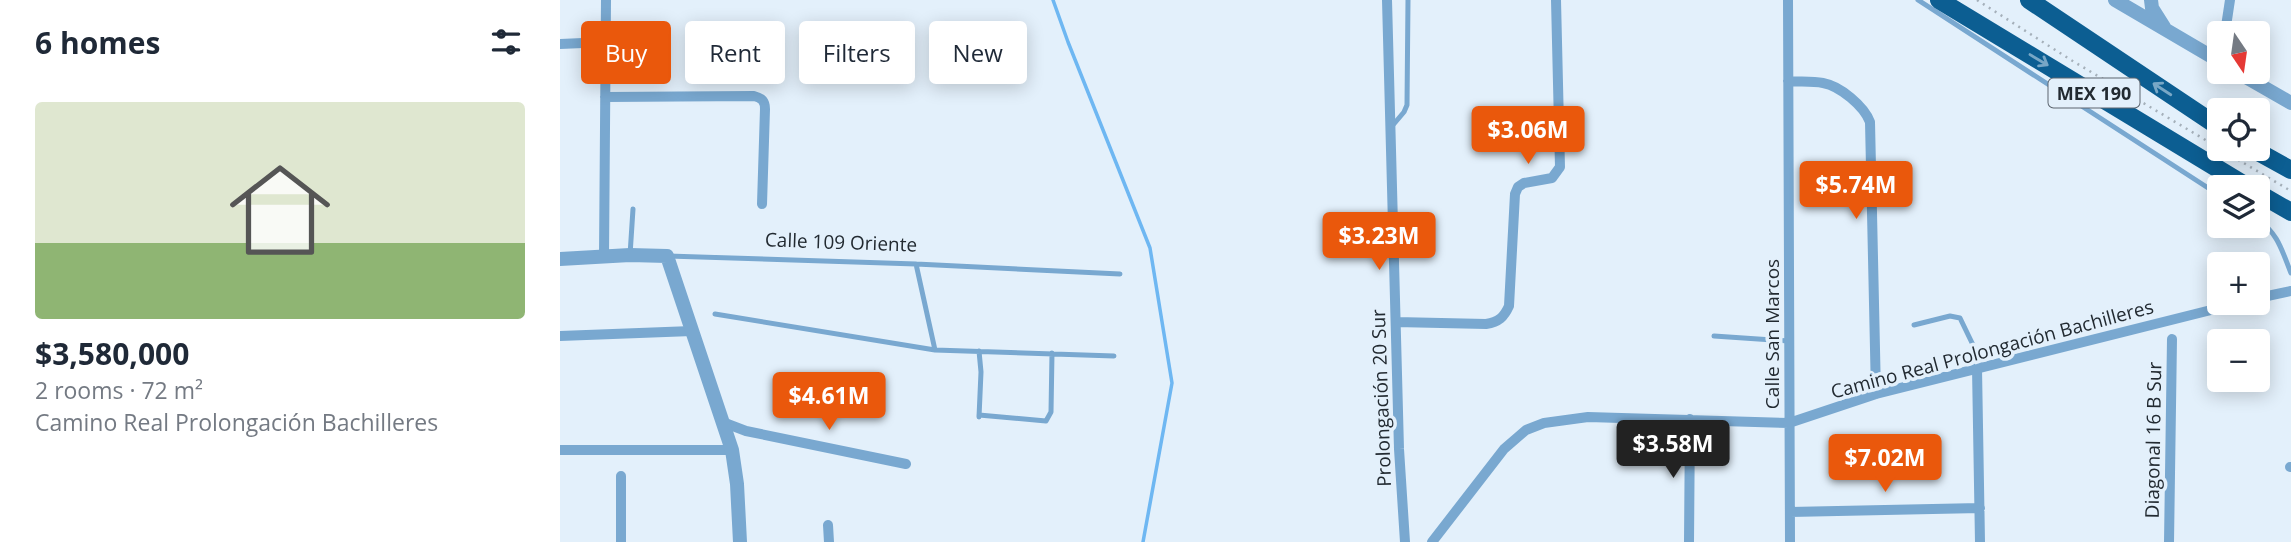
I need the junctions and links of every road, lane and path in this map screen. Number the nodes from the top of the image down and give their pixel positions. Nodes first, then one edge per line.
1 (606, 0) edge
2 (1387, 0) edge
3 (1408, 0) edge
4 (1556, 0) edge
5 (1788, 0) edge
6 (1918, 0) edge
7 (1939, 0) edge
8 (1977, 0) edge
9 (2029, 0) edge
10 (2115, 0) edge
11 (2151, 0) edge
12 (2230, 0) edge
13 (606, 21) edge
14 (2227, 21) edge
15 (2167, 31) junction
16 (581, 43) edge
17 (560, 44) edge
18 (2207, 54) edge
19 (1788, 81) junction
20 (605, 84) edge
21 (2258, 84) edge
22 (605, 97) junction
23 (2291, 103) edge
24 (2207, 119) edge
25 (1391, 128) junction
26 (2207, 140) edge
27 (2270, 158) edge
28 (2241, 161) edge
29 (2291, 170) edge
30 (2228, 175) edge
31 (2207, 187) edge
32 (2291, 191) edge
33 (2270, 200) edge
34 (761, 204) dead end
35 (633, 209) dead end
36 (2291, 212) edge
37 (2270, 229) edge
38 (630, 255) junction
39 (667, 256) junction
40 (604, 257) junction
41 (560, 259) edge
42 (916, 264) junction
43 (2291, 273) edge
44 (1120, 274) dead end
45 (2289, 289) edge
46 (2270, 295) edge
47 (2207, 311) edge
48 (715, 314) dead end
49 (1396, 322) junction
50 (1914, 325) dead end
51 (691, 331) junction
52 (560, 336) edge
53 (1714, 336) dead end
54 (2172, 339) dead end
55 (1789, 341) junction
56 (935, 350) junction
57 (979, 351) junction
58 (1052, 353) junction
59 (1114, 356) dead end
60 (1978, 368) junction
61 (1876, 394) junction
62 (1690, 419) junction
63 (1790, 423) junction
64 (724, 424) junction
65 (560, 450) edge
66 (732, 450) junction
67 (906, 464) dead end
68 (621, 476) dead end
69 (1980, 508) junction
70 (1790, 512) junction
71 (828, 525) dead end
72 (621, 542) edge
73 (740, 542) edge
74 (829, 542) edge
75 (1405, 542) edge
76 (1432, 542) edge
77 (1689, 542) edge
78 (1790, 542) edge
79 (1980, 542) edge
80 (2169, 542) edge

1 - 13 street
2 - 25 street, Prolongación 20 Sur
3 - 25 lane
4 - 49 street
5 - 19 street, Calle San Marcos
6 - 31 lane
7 -> 30 highway, MEX 190
8 - 26 path
24 -> 9 highway, MEX 190
10 - 15 street
11 - 15 street
12 - 14 street
15 - 18 street
16 - 17 street
19 - 55 street, Calle San Marcos
19 - 61 street
20 - 22 street
21 - 23 street
22 - 34 street
22 - 40 street
25 - 49 street, Prolongación 20 Sur
27 - 29 highway
28 - 32 path
33 - 36 highway
35 - 38 lane
37 - 43 lane
38 - 39 street, Calle 109 Oriente
38 - 40 street, Calle 109 Oriente
39 - 42 lane, Calle 109 Oriente
39 - 51 street
40 - 41 street, Calle 109 Oriente
42 - 44 lane, Calle 109 Oriente
42 - 56 lane
45 - 46 street
47 - 60 street, Camino Real Prolongación Bachilleres
48 - 56 lane
49 - 75 street, Prolongación 20 Sur
50 - 60 lane
51 - 52 street
51 - 64 street
53 - 55 lane
54 - 80 street, Diagonal 16 B Sur
55 - 63 street, Calle San Marcos
56 - 57 lane
57 - 58 lane
57 - 58 lane
58 - 59 lane
60 - 61 street, Camino Real Prolongación Bachilleres
60 - 69 street
61 - 63 street, Camino Real Prolongación Bachilleres
62 - 63 street, Camino Real Prolongación Bachilleres
62 - 76 street, Camino Real Prolongación Bachilleres
62 - 77 street
63 - 70 street, Calle San Marcos
64 - 66 street
64 - 67 street
65 - 66 street
66 - 73 street
68 - 72 street
69 - 70 street
69 - 79 street
70 - 78 street, Calle San Marcos
71 - 74 street

